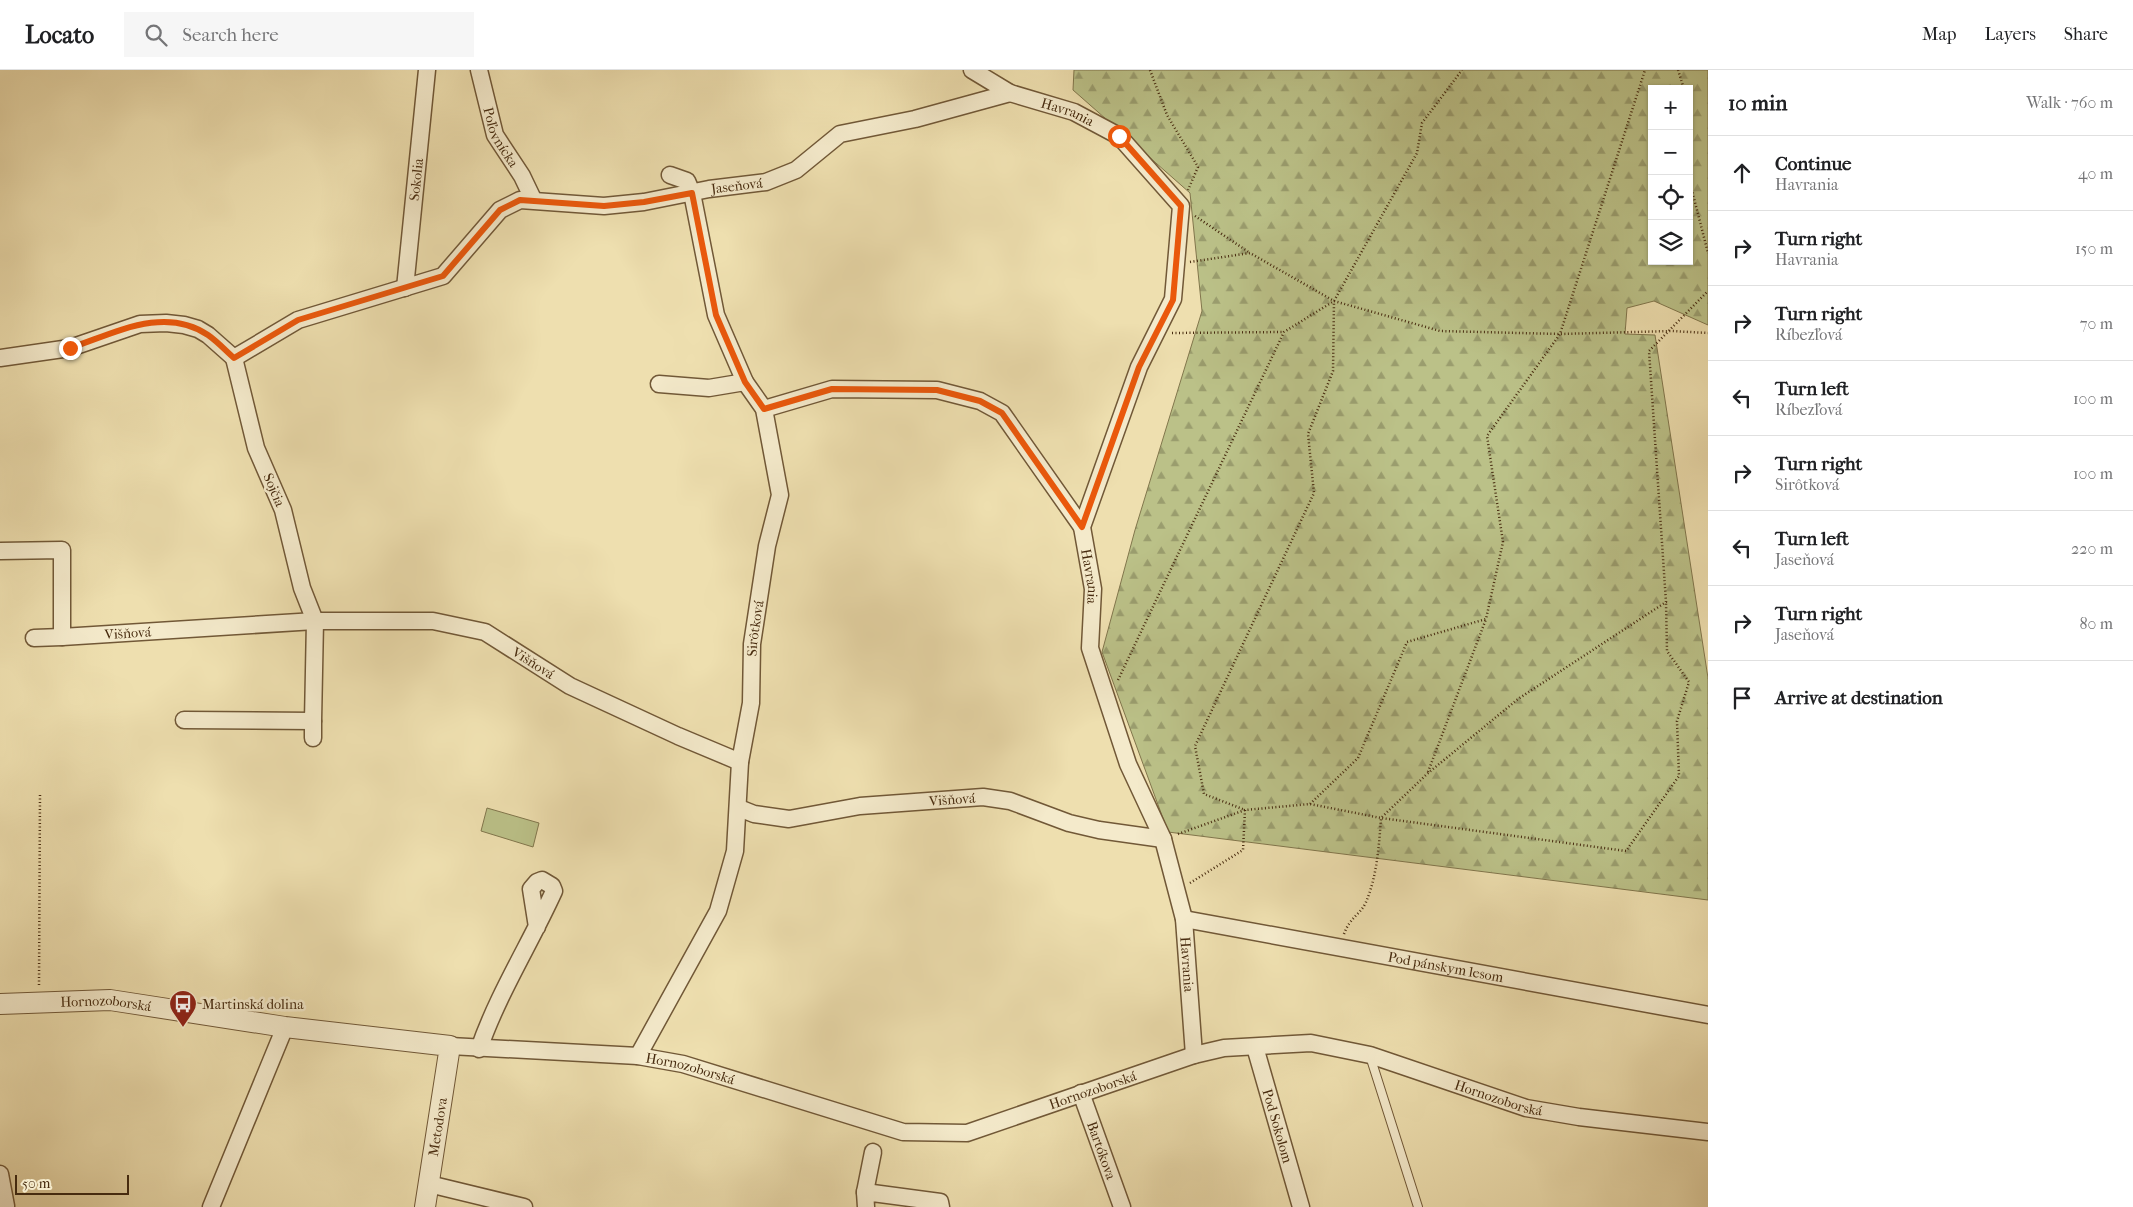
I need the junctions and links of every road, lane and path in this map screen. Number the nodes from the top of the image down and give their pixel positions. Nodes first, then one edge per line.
1 (426, 70) edge
2 (479, 70) edge
3 (972, 70) edge
4 (1150, 70) edge
5 (1462, 70) edge
6 (1645, 70) edge
7 (1678, 70) edge
8 (1684, 85) edge
9 (1010, 93) junction
10 (670, 176) dead end
11 (692, 193) junction
12 (1693, 195) edge
13 (533, 200) junction
14 (1181, 206) junction
15 (1250, 253) junction
16 (1708, 253) edge
17 (1176, 265) junction
18 (405, 288) junction
19 (1708, 291) edge
20 (1334, 301) junction
21 (1670, 331) junction
22 (1284, 332) junction
23 (1156, 333) junction
24 (1708, 333) edge
25 (1560, 334) junction
26 (0, 358) edge
27 (234, 358) junction
28 (745, 382) junction
29 (659, 384) dead end
30 (764, 409) junction
31 (1082, 527) junction
32 (0, 551) edge
33 (1666, 602) junction
34 (1486, 619) junction
35 (315, 621) junction
36 (62, 637) junction
37 (34, 638) dead end
38 (1107, 701) junction
39 (184, 720) dead end
40 (313, 721) junction
41 (313, 738) dead end
42 (740, 762) junction
43 (1428, 774) junction
44 (40, 794) dead end
45 (1310, 804) junction
46 (739, 808) junction
47 (1245, 810) junction
48 (1381, 818) junction
49 (1163, 840) junction
50 (1178, 891) junction
51 (1184, 919) junction
52 (538, 927) dead end
53 (1339, 947) junction
54 (0, 1004) edge
55 (39, 1004) junction
56 (1708, 1015) edge
57 (285, 1026) junction
58 (450, 1046) junction
59 (1255, 1047) junction
60 (479, 1049) junction
61 (1194, 1055) junction
62 (1370, 1055) junction
63 (638, 1056) junction
64 (1081, 1093) junction
65 (1708, 1132) edge
66 (873, 1152) dead end
67 (0, 1174) edge
68 (429, 1184) junction
69 (866, 1199) edge
70 (6, 1206) dead end
71 (211, 1207) edge
72 (425, 1207) edge
73 (524, 1207) edge
74 (941, 1207) edge
75 (1122, 1207) edge
76 (1301, 1207) edge
77 (1418, 1207) edge

1 - 18 street, Sokolia
2 - 13 street, Poľovnícka
3 - 9 street, Havrania
4 - 14 path
5 - 20 path
6 - 25 path
7 - 8 path
9 - 11 street, Jaseňová
9 - 14 street, Havrania
10 - 11 street
11 - 13 street, Jaseňová
11 - 28 street, Sirôtková
12 - 16 path
13 - 18 street, Jaseňová
14 - 15 path
14 - 17 street, Havrania
15 - 17 path
15 - 20 path
17 - 23 street, Havrania
18 - 27 street, Jaseňová
19 - 21 path
20 - 22 path
20 - 25 path
20 - 47 path
21 - 24 path
21 - 25 path
21 - 33 path
22 - 23 path
22 - 38 path
23 - 31 street, Havrania
25 - 34 path
26 - 27 street
27 - 35 street, Sojčia
28 - 29 street
28 - 30 street, Sirôtková
30 - 31 street
30 - 42 street, Sirôtková
31 - 38 street, Havrania
32 - 36 street
33 - 43 path
33 - 48 path
34 - 43 path
34 - 45 path
35 - 36 street, Višňová
35 - 40 street
35 - 42 street, Višňová
36 - 37 street, Višňová
38 - 49 street, Havrania
39 - 40 street
40 - 41 street
42 - 46 street, Sirôtková
43 - 48 path
44 - 55 path
45 - 47 path
45 - 48 path
46 - 49 street, Višňová
46 - 63 street, Sirôtková
47 - 49 path
47 - 50 path
48 - 53 path
49 - 50 street, Havrania
50 - 51 street, Havrania
51 - 53 street, Pod pánskym lesom
51 - 61 street, Havrania
52 - 60 street
53 - 56 street, Pod pánskym lesom
54 - 55 street, Hornozoborská
55 - 57 street, Hornozoborská
57 - 58 street, Hornozoborská
57 - 71 street
58 - 60 street, Hornozoborská
58 - 68 street, Metodova
59 - 61 street, Hornozoborská
59 - 62 street, Hornozoborská
59 - 76 street, Pod Sokolom
60 - 63 street, Hornozoborská
61 - 64 street, Hornozoborská
62 - 65 street, Hornozoborská
62 - 77 lane
63 - 64 street, Hornozoborská
64 - 75 street, Bartókova
66 - 69 street
67 - 70 street
68 - 72 street, Metodova
68 - 73 street
69 - 74 street

